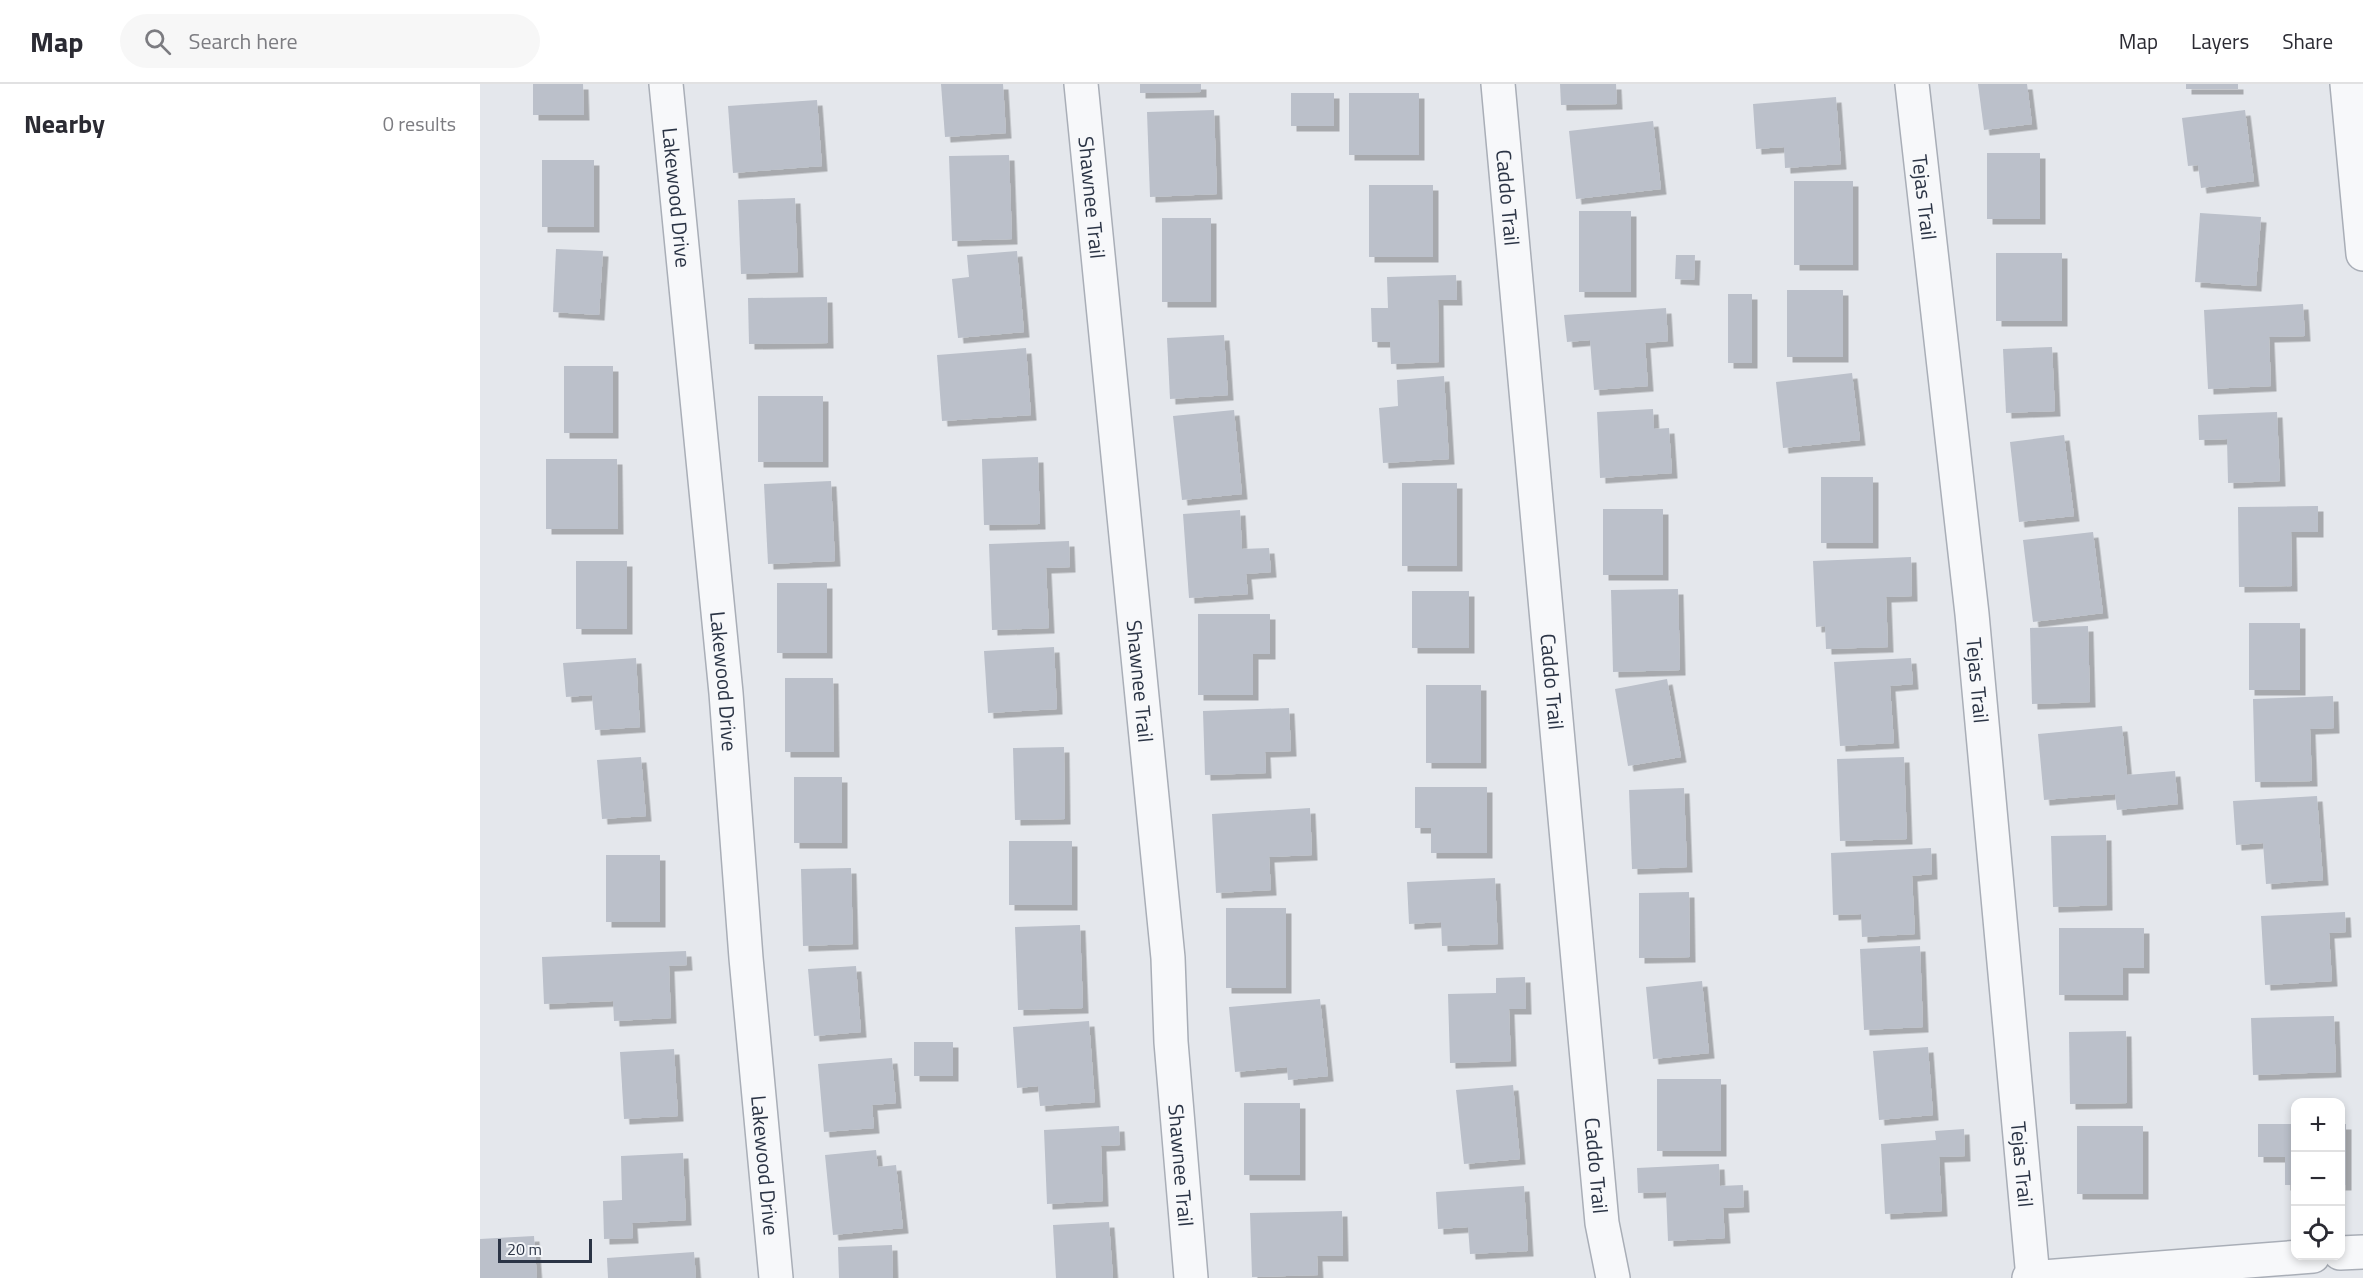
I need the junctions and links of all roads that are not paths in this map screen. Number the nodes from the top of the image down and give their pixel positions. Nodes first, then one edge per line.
1 (666, 84) edge
2 (1081, 84) edge
3 (1498, 84) edge
4 (1912, 84) edge
5 (2347, 84) edge
6 (2363, 254) edge
7 (2363, 1251) edge
8 (2345, 1253) edge
9 (2291, 1258) edge
10 (776, 1278) edge
11 (1191, 1278) edge
12 (1613, 1278) edge
13 (2031, 1278) edge

1 - 10 street, Lakewood Drive
2 - 11 street, Shawnee Trail
3 - 12 street, Caddo Trail
4 - 13 street, Tejas Trail
5 - 6 street
7 - 8 street
9 - 13 street

